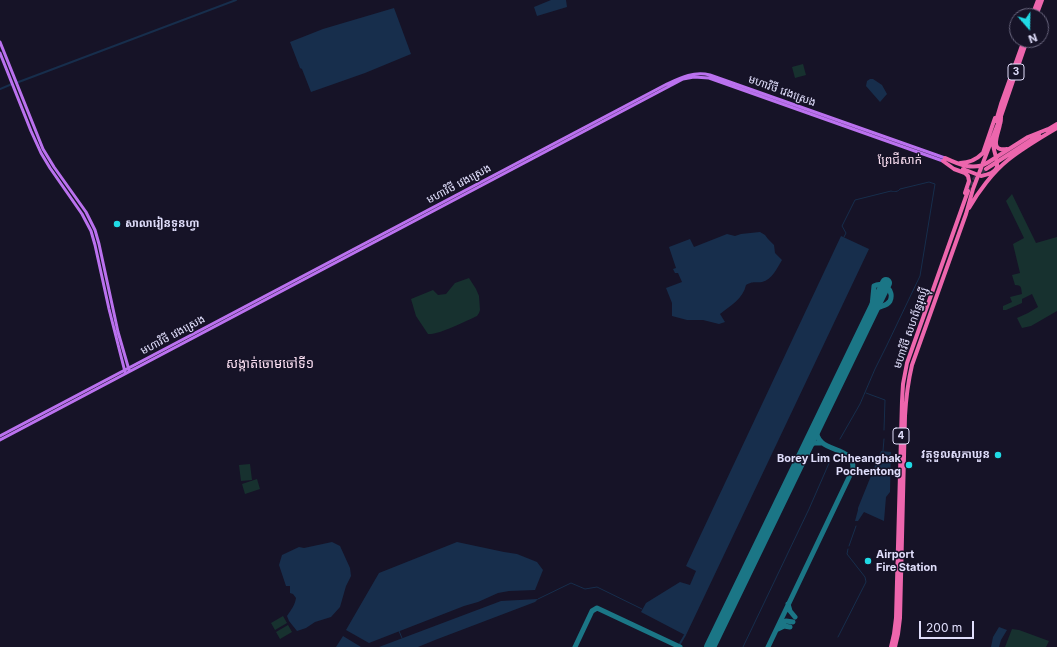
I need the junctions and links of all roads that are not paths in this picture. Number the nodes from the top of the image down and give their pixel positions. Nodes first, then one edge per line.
1 (0, 42) edge
2 (1021, 48) edge
3 (1024, 48) edge
4 (0, 53) edge
5 (14, 83) junction
6 (1002, 104) junction
7 (1000, 113) junction
8 (1057, 124) edge
9 (1057, 128) edge
10 (1049, 131) junction
11 (990, 145) junction
12 (1011, 148) junction
13 (944, 159) junction
14 (956, 163) junction
15 (983, 163) junction
16 (965, 166) junction
17 (986, 169) tunnel mouth
18 (995, 169) junction
19 (971, 189) junction
20 (966, 214) junction
21 (956, 235) junction
22 (127, 371) junction
23 (0, 436) edge
24 (0, 440) edge
25 (891, 647) edge
26 (895, 647) edge

1 - 5 main road
2 - 6 highway, 3
3 - 6 highway, 3
4 - 5 main road
5 - 22 main road
6 - 7 highway
7 - 11 highway
7 - 12 highway
7 - 14 highway
8 - 10 highway
9 - 10 highway
10 - 12 highway
10 - 17 highway
10 - 18 highway
11 - 15 highway
11 - 18 highway
11 - 19 highway
12 - 16 highway
13 - 14 highway
13 - 18 highway
13 - 21 highway
13 - 22 main road, មហាវិថី វេងស្រេង
14 - 16 highway
15 - 18 highway
15 - 19 highway
16 - 18 highway
18 - 20 highway
19 - 20 highway
19 - 21 highway
20 - 21 highway
21 - 25 highway, មហាវិថី សហព័ន្ធរុស្ស៊ី / 4
21 - 26 highway, មហាវិថី សហព័ន្ធរុស្ស៊ី / 4
22 - 23 main road, មហាវិថី វេងស្រេង
22 - 24 main road, មហាវិថី វេងស្រេង

